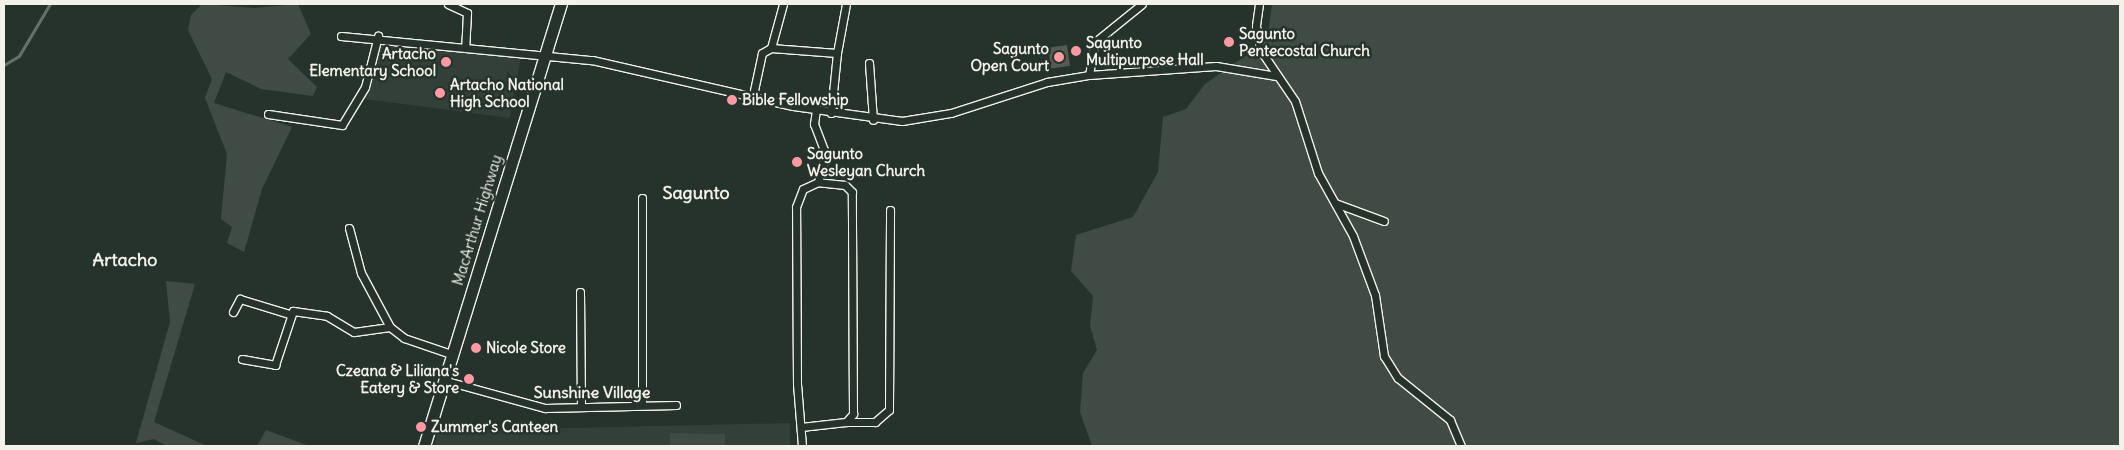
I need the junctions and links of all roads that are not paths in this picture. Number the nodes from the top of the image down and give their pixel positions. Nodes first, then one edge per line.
1 (448, 4) edge
2 (561, 4) edge
3 (783, 4) edge
4 (846, 4) edge
5 (1142, 4) edge
6 (1260, 4) edge
7 (341, 36) dead end
8 (378, 36) junction
9 (465, 47) junction
10 (772, 48) junction
11 (837, 53) junction
12 (545, 58) junction
13 (869, 64) dead end
14 (1089, 74) junction
15 (1276, 76) junction
16 (753, 96) junction
17 (816, 110) junction
18 (831, 113) junction
19 (268, 114) dead end
20 (873, 120) junction
21 (818, 182) junction
22 (642, 198) dead end
23 (1335, 203) junction
24 (890, 210) dead end
25 (1384, 221) dead end
26 (349, 228) dead end
27 (580, 292) dead end
28 (233, 312) dead end
29 (289, 314) junction
30 (390, 327) junction
31 (451, 354) junction
32 (242, 359) dead end
33 (443, 380) junction
34 (642, 405) junction
35 (676, 405) dead end
36 (581, 406) junction
37 (846, 422) junction
38 (801, 427) junction
39 (424, 446) edge
40 (802, 446) edge
41 (1461, 446) edge

1 - 9 street
2 - 12 highway, MacArthur Highway
3 - 10 street
4 - 11 street
5 - 14 street
6 - 15 street
7 - 8 street
8 - 9 street
8 - 19 street
9 - 12 street
10 - 11 street
10 - 16 street
11 - 18 street
12 - 16 street
12 - 31 highway, MacArthur Highway
13 - 20 street
14 - 15 street
14 - 20 street
15 - 23 street
16 - 17 street
17 - 18 street
17 - 21 street
18 - 20 street
21 - 37 street
21 - 38 street
22 - 34 street
23 - 25 street
23 - 41 street
24 - 37 street
26 - 30 street
27 - 36 street
28 - 29 street
29 - 30 street
29 - 32 street
30 - 31 street
31 - 33 highway, MacArthur Highway
33 - 36 street
33 - 39 highway, MacArthur Highway
34 - 35 street
34 - 36 street
37 - 38 street
38 - 40 street

